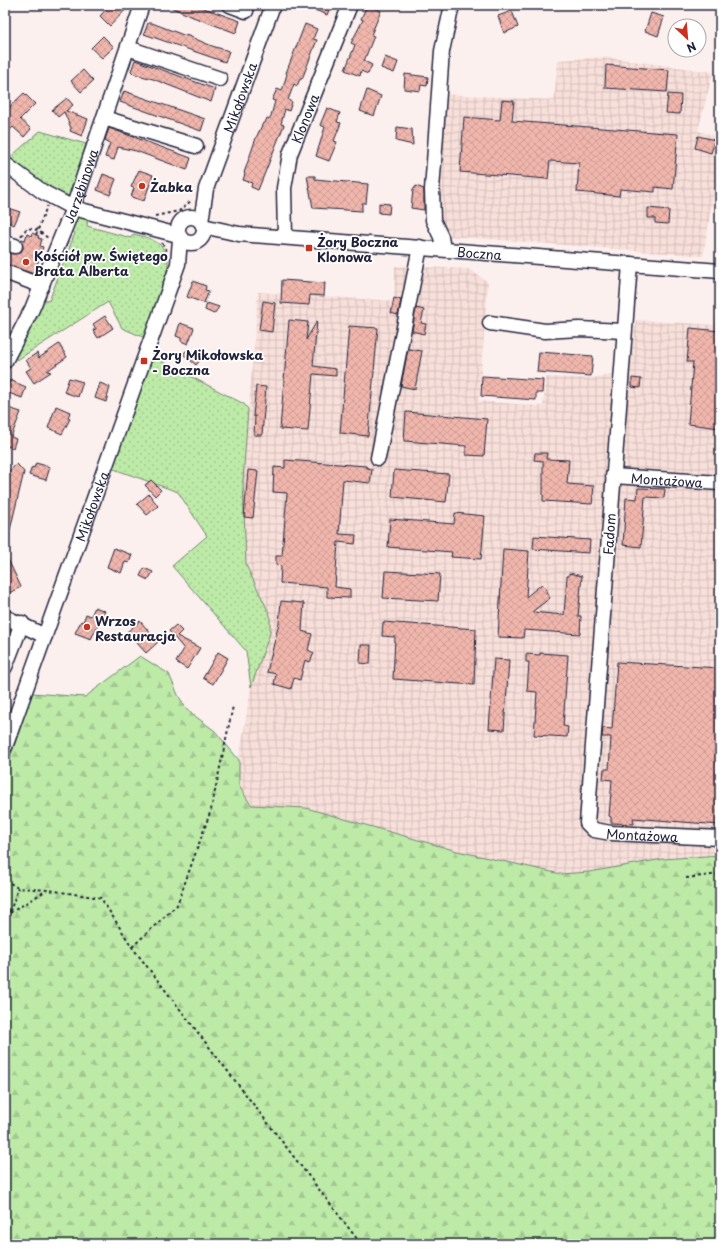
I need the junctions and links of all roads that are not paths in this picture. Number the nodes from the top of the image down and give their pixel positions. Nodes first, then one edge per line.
1 (142, 5) edge
2 (230, 5) edge
3 (272, 5) edge
4 (350, 5) edge
5 (452, 5) edge
6 (246, 11) dead end
7 (128, 48) junction
8 (220, 79) dead end
9 (104, 118) junction
10 (196, 146) dead end
11 (5, 164) edge
12 (73, 208) junction
13 (190, 231) junction
14 (284, 237) junction
15 (420, 247) junction
16 (443, 249) junction
17 (630, 264) junction
18 (720, 271) edge
19 (5, 272) edge
20 (42, 286) junction
21 (490, 323) dead end
22 (624, 331) junction
23 (5, 361) edge
24 (378, 458) dead end
25 (614, 476) junction
26 (720, 483) edge
27 (5, 616) edge
28 (22, 624) junction
29 (45, 636) junction
30 (5, 667) edge
31 (5, 747) edge
32 (589, 804) joint
33 (720, 838) edge

1 - 7 street, Jarzębinowa
2 - 6 street
3 - 13 street, Mikołowska
4 - 14 street, Klonowa
5 - 16 street
7 - 8 street
7 - 9 street, Jarzębinowa
9 - 10 street
9 - 12 street, Jarzębinowa
11 - 12 street
12 - 13 street
12 - 20 street, Jarzębinowa
13 - 14 street, Boczna
13 - 29 street, Mikołowska
14 - 15 street, Boczna
15 - 16 street, Boczna
15 - 24 street
16 - 17 street, Boczna
17 - 18 street, Boczna
17 - 22 street, Fadom
19 - 20 street
20 - 23 street, Jarzębinowa
21 - 22 street
22 - 25 street, Fadom
25 - 26 street, Montażowa
25 - 32 street, Fadom
27 - 28 street
28 - 29 street
28 - 30 street
29 - 31 street, Mikołowska
32 - 33 street, Montażowa

